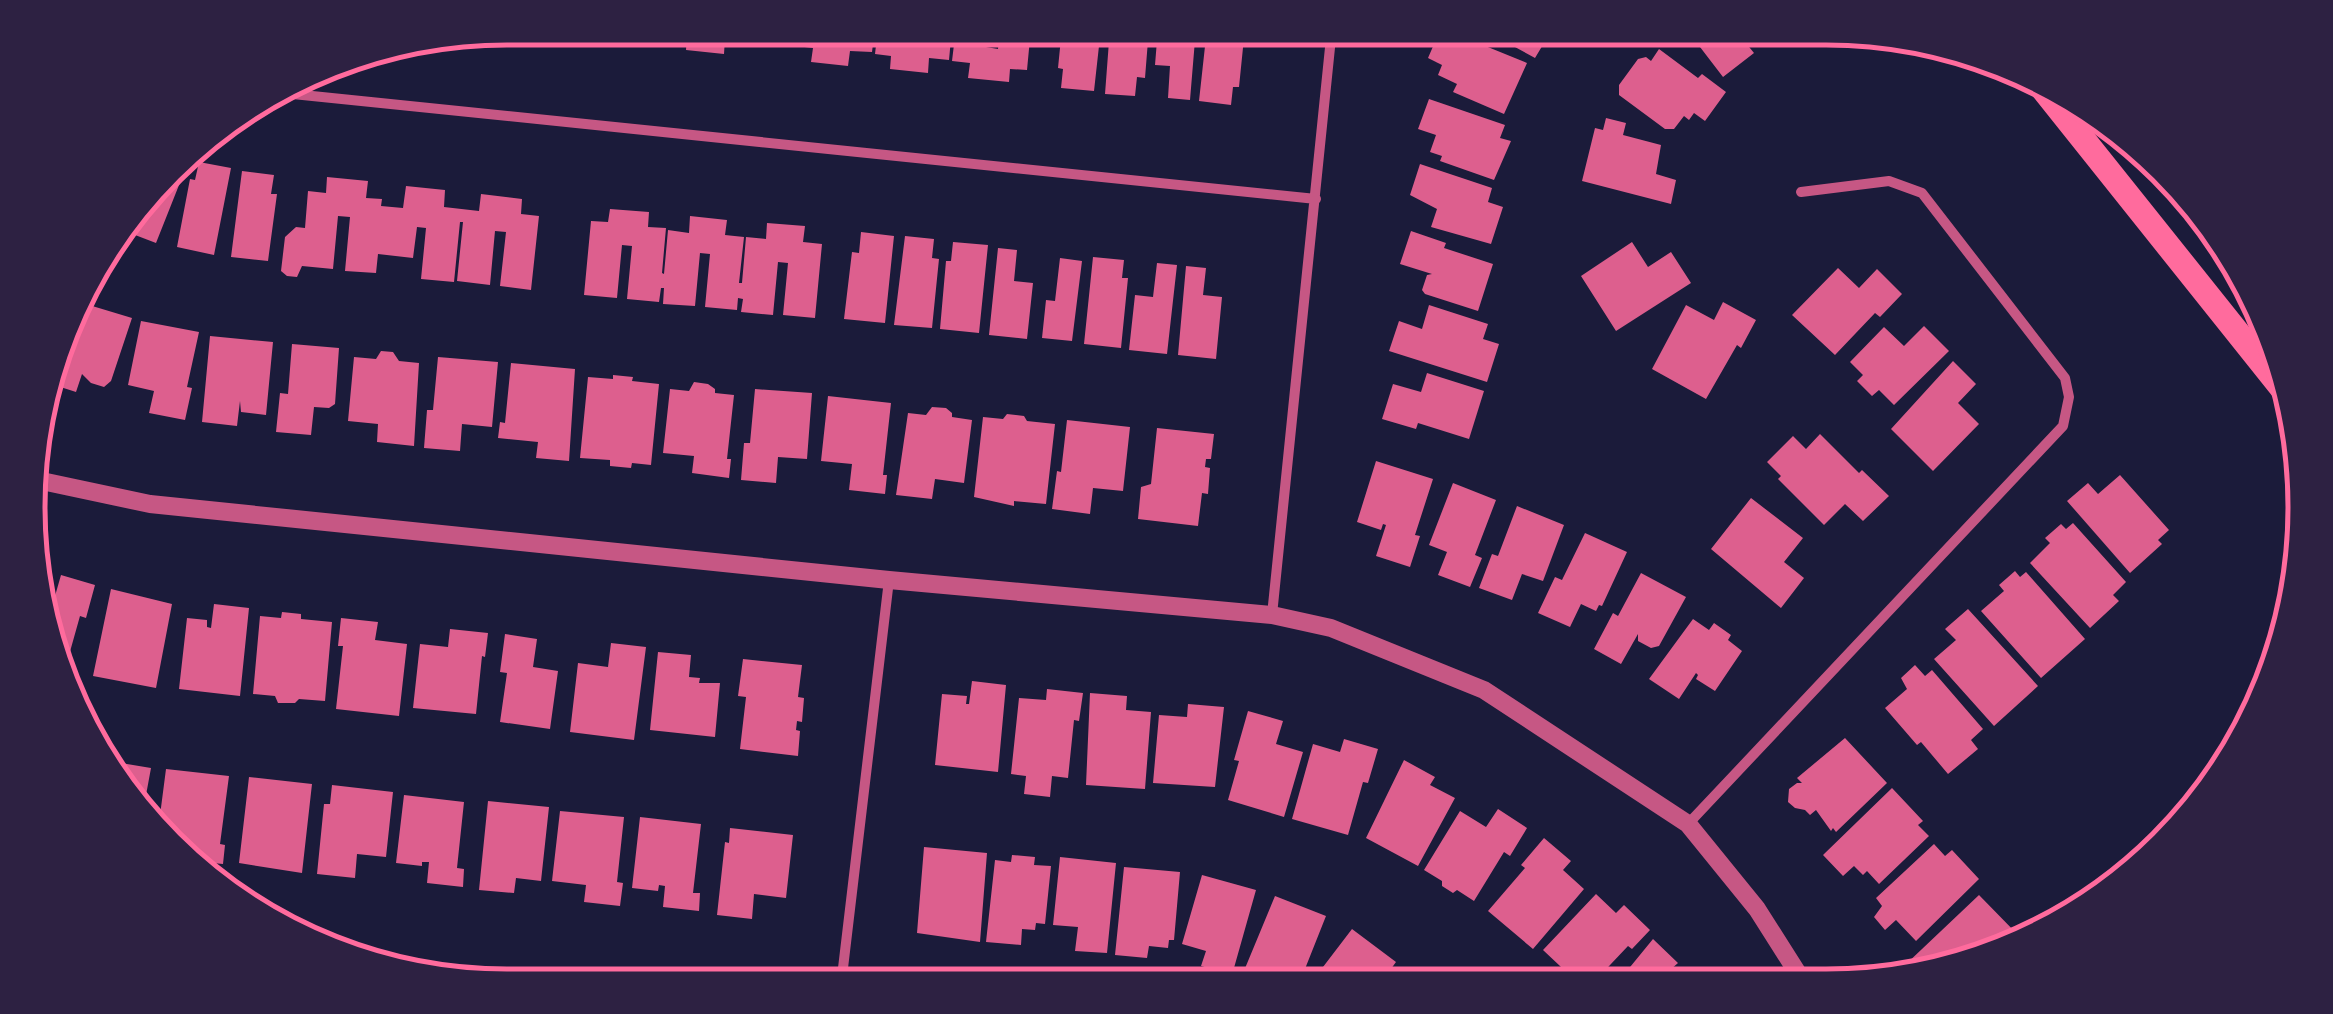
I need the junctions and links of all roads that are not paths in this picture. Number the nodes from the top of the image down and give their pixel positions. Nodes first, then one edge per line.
1 (1330, 45) edge
2 (300, 95) edge
3 (2058, 107) edge
4 (1801, 192) dead end
5 (1316, 199) junction
6 (2266, 369) edge
7 (46, 482) edge
8 (889, 580) junction
9 (1272, 615) junction
10 (1688, 824) junction
11 (843, 969) edge
12 (1796, 969) edge

1 - 5 street
2 - 5 street
3 - 6 main road
4 - 10 street
5 - 9 street
7 - 8 street
8 - 9 street
8 - 11 street
9 - 10 street
10 - 12 street

